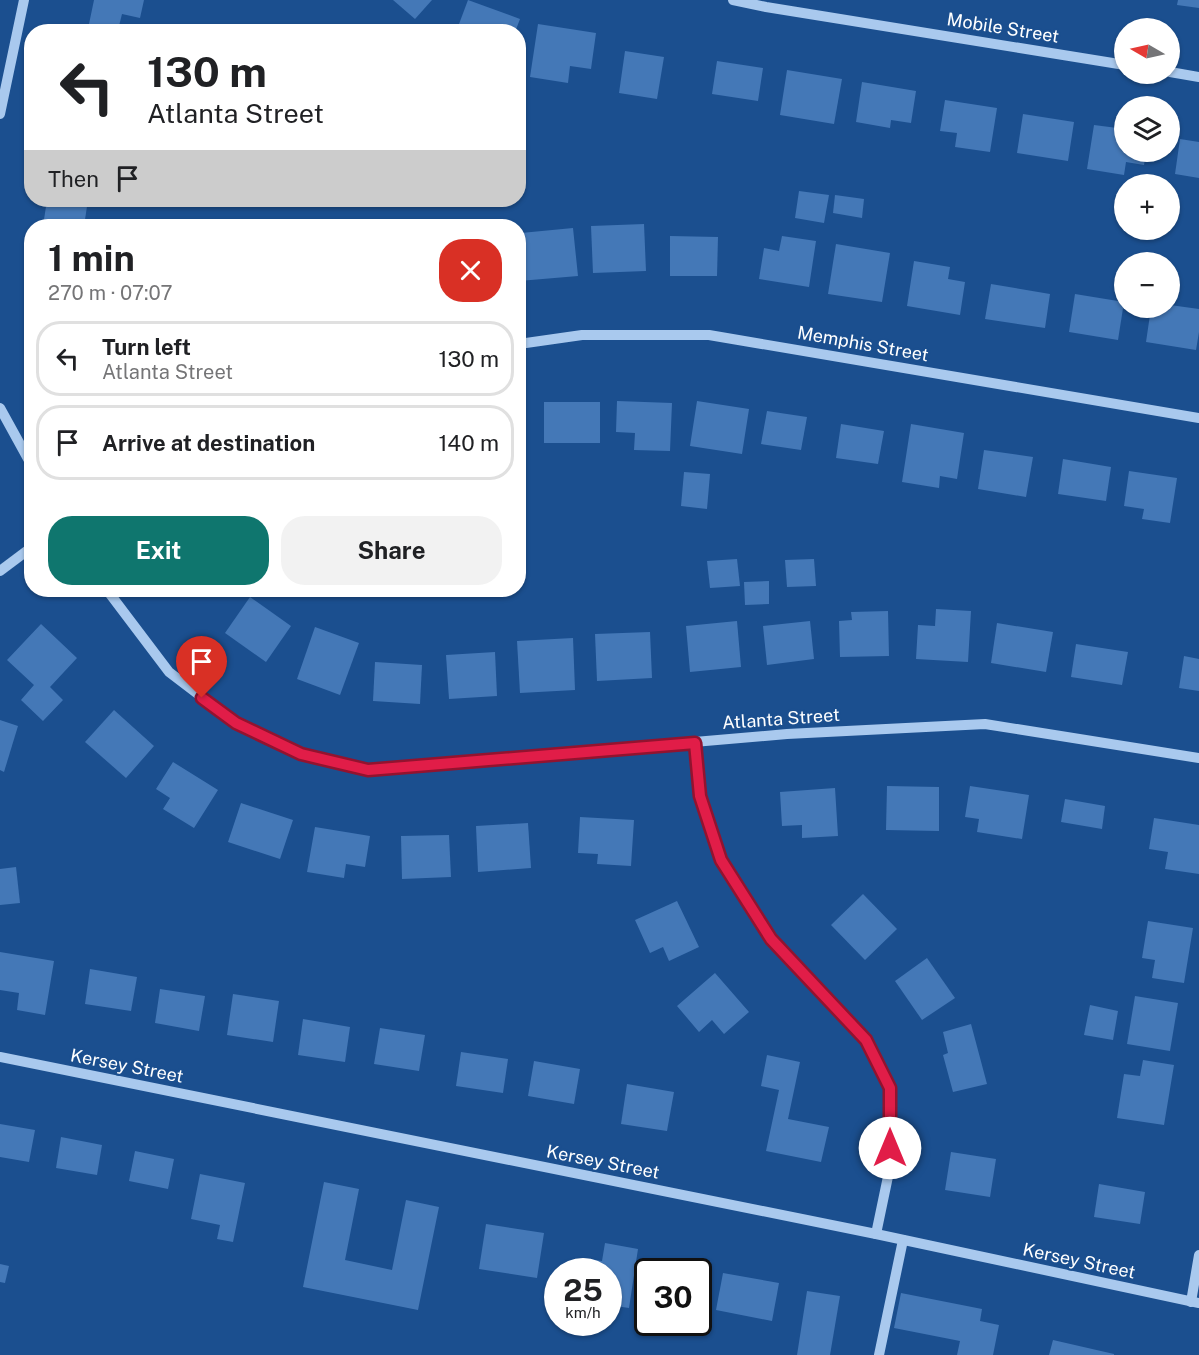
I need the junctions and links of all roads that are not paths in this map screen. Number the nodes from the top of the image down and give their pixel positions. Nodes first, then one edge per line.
1 (24, 0) edge
2 (733, 0) edge
3 (1114, 63) edge
4 (1180, 74) edge
5 (1199, 77) edge
6 (0, 114) edge
7 (526, 343) edge
8 (0, 408) edge
9 (1199, 418) edge
10 (24, 452) edge
11 (24, 553) edge
12 (0, 571) edge
13 (112, 597) edge
14 (695, 743) junction
15 (1199, 758) edge
16 (0, 1057) edge
17 (876, 1234) junction
18 (903, 1240) junction
19 (1199, 1255) edge
20 (1195, 1303) edge
21 (879, 1355) edge

1 - 6 street
2 - 3 street, Mobile Street
4 - 5 street
7 - 9 street, Memphis Street
8 - 10 street
11 - 12 street
13 - 14 street, Atlanta Street
14 - 15 street, Atlanta Street
14 - 17 street
16 - 17 street, Kersey Street
17 - 18 street, Kersey Street
18 - 20 street, Kersey Street
18 - 21 street
19 - 20 street

